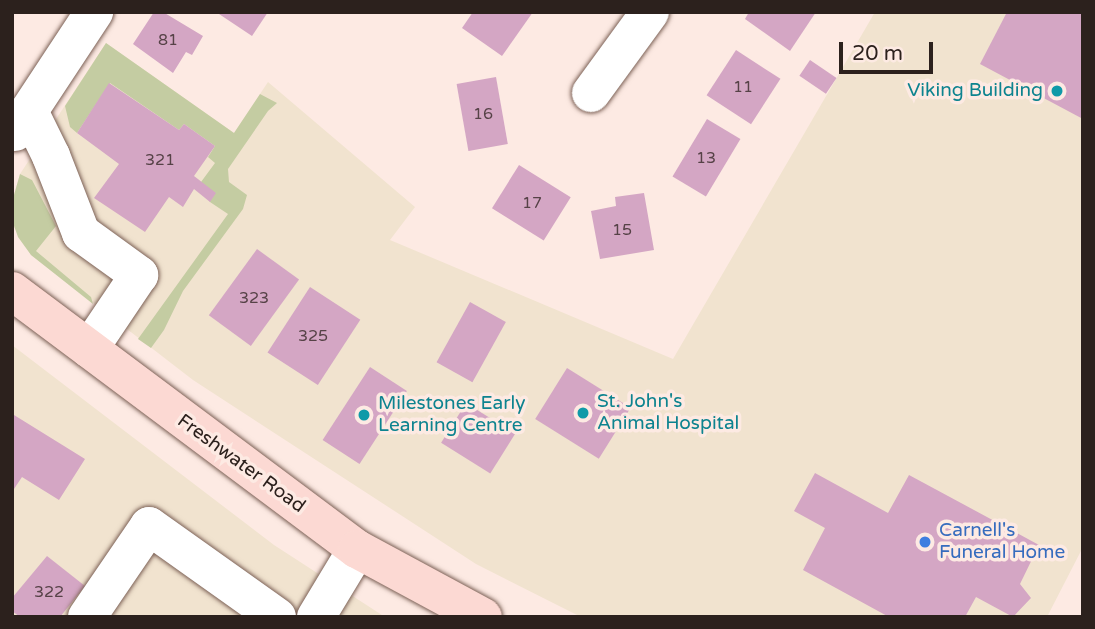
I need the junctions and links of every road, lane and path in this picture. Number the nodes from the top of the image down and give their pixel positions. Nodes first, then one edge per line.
1 (94, 12) edge
2 (650, 12) edge
3 (591, 93) dead end
4 (21, 124) edge
5 (12, 291) edge
6 (89, 349) junction
7 (357, 549) junction
8 (87, 617) edge
9 (277, 617) edge
10 (316, 617) edge
11 (483, 617) edge

1 - 4 street
2 - 3 street
4 - 6 street
5 - 6 main road, Freshwater Road
6 - 7 main road, Freshwater Road
7 - 10 street
7 - 11 main road, Freshwater Road
8 - 9 street

